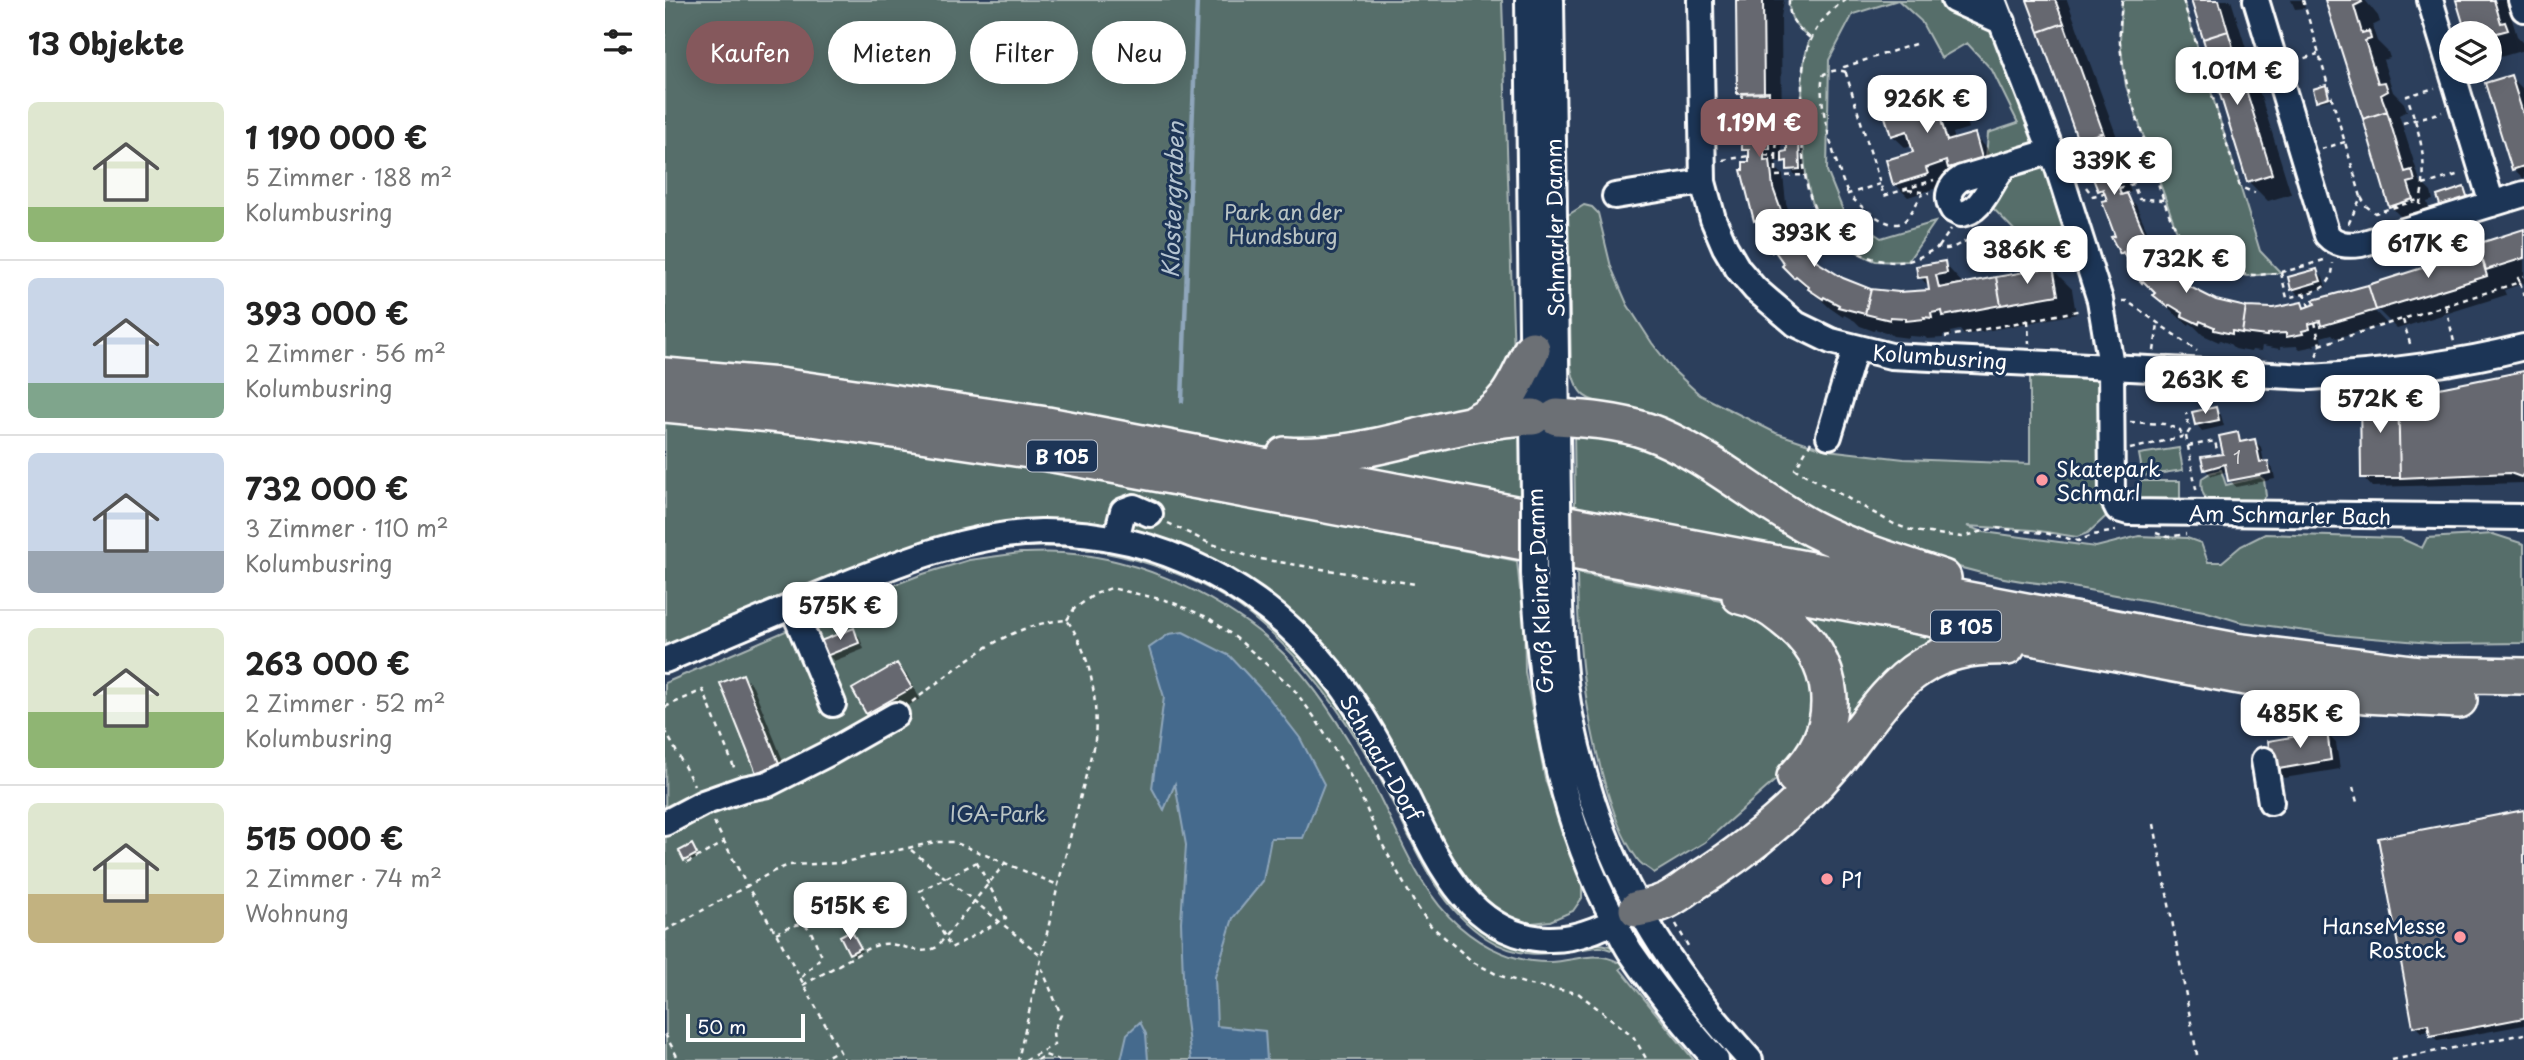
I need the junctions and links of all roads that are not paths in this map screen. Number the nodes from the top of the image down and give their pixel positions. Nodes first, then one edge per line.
1 (1528, 0) edge
2 (1551, 0) edge
3 (1700, 0) edge
4 (1954, 0) edge
5 (2256, 0) edge
6 (2430, 0) edge
7 (2521, 0) edge
8 (2524, 9) edge
9 (1998, 11) edge
10 (2052, 151) junction
11 (2007, 164) dead end
12 (1703, 171) junction
13 (2524, 194) edge
14 (1615, 196) dead end
15 (2492, 204) junction
16 (2524, 347) edge
17 (1532, 349) junction
18 (1855, 349) junction
19 (2111, 365) junction
20 (665, 376) edge
21 (665, 404) edge
22 (1545, 417) junction
23 (1475, 422) junction
24 (1822, 434) road end
25 (1157, 445) junction
26 (1546, 498) junction
27 (1150, 514) road end
28 (2524, 517) edge
29 (1116, 539) junction
30 (1655, 567) junction
31 (792, 606) junction
32 (2015, 611) junction
33 (2115, 654) junction
34 (665, 660) edge
35 (2524, 676) edge
36 (2524, 699) edge
37 (833, 704) dead end
38 (896, 715) road end
39 (2264, 760) dead end
40 (2271, 802) dead end
41 (665, 823) edge
42 (1626, 915) junction
43 (1716, 1060) edge
44 (1750, 1060) edge

1 - 17 street, Schmarler Damm
2 - 22 street, Schmarler Damm
3 - 12 street, Kolumbusring
4 - 9 street
5 - 15 street
6 - 15 street
7 - 8 street
9 - 10 street
10 - 11 street
10 - 19 street
12 - 14 street
12 - 18 street, Kolumbusring
13 - 15 street
16 - 19 street, Kolumbusring
17 - 22 street, Schmarler Damm
17 - 23 highway
18 - 19 street, Kolumbusring
18 - 24 street
19 - 28 street, Am Schmarler Bach
20 - 25 highway, B 105
21 - 30 highway, B 105
22 - 23 highway
22 - 26 street, Groß Kleiner Damm
22 - 26 street, Groß Kleiner Damm
22 - 32 highway
23 - 25 highway
25 - 32 highway, B 105
26 - 42 street, Groß Kleiner Damm, bridge
26 - 42 street, Groß Kleiner Damm, bridge
27 - 29 street
29 - 31 street, Schmarl-Dorf
29 - 42 street, Schmarl-Dorf
30 - 33 highway, B 105
30 - 42 highway
31 - 34 street, Schmarl-Dorf
31 - 37 street
32 - 35 highway, B 105
33 - 36 highway, B 105
33 - 42 highway
38 - 41 street
39 - 40 street
42 - 43 street, Groß Kleiner Damm
42 - 44 street, Groß Kleiner Damm

